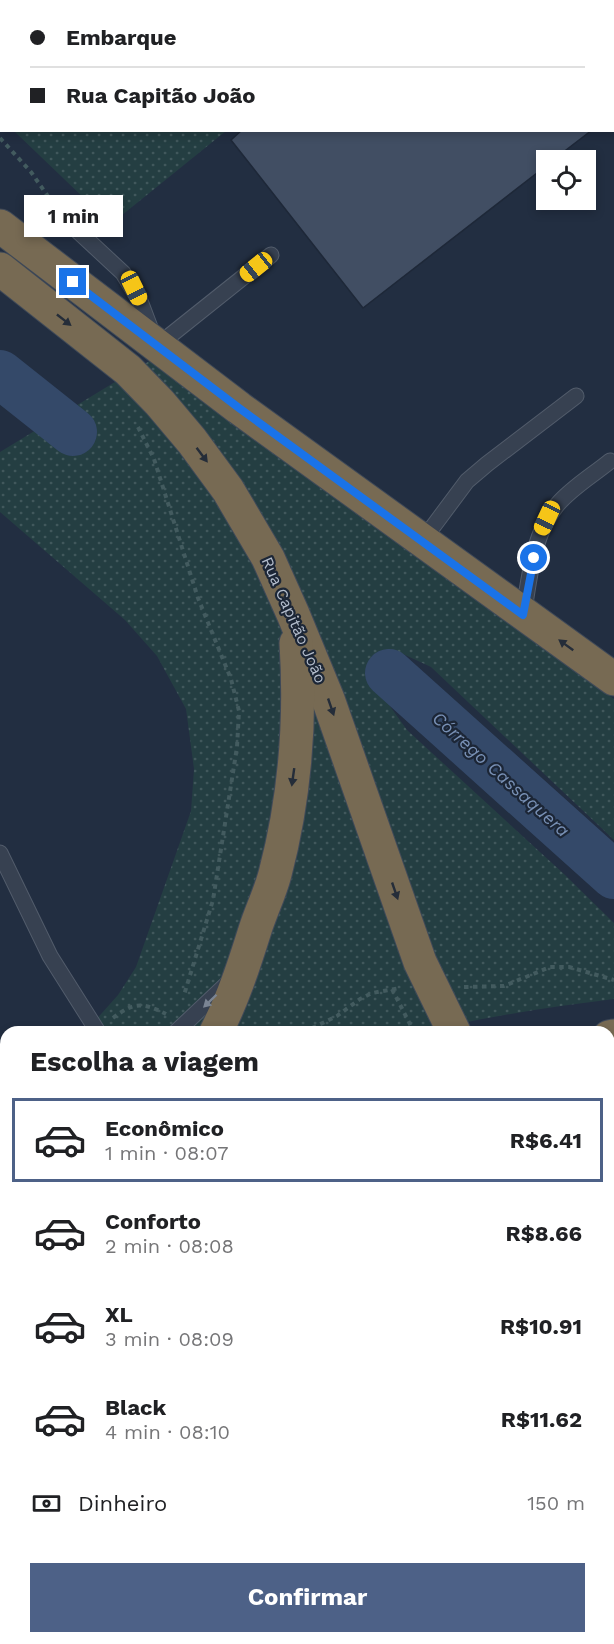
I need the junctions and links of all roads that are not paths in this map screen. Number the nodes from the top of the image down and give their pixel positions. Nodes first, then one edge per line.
1 (66, 220) road end
2 (0, 226) edge
3 (271, 255) dead end
4 (9, 276) edge
5 (157, 346) junction
6 (576, 396) dead end
7 (610, 461) dead end
8 (423, 540) junction
9 (293, 614) junction
10 (523, 615) junction
11 (614, 679) edge
12 (0, 853) edge
13 (242, 969) junction
14 (94, 1026) edge
15 (182, 1026) edge
16 (219, 1026) edge
17 (451, 1026) edge

1 - 5 lane
2 - 5 highway
3 - 5 lane
4 -> 9 highway, Rua Capitão João
5 - 8 highway
6 - 8 lane
7 - 10 lane
8 - 10 highway
9 -> 13 highway
9 -> 17 highway, Rua Capitão João
11 -> 10 highway
12 - 14 lane
13 -> 15 lane
13 - 16 highway

